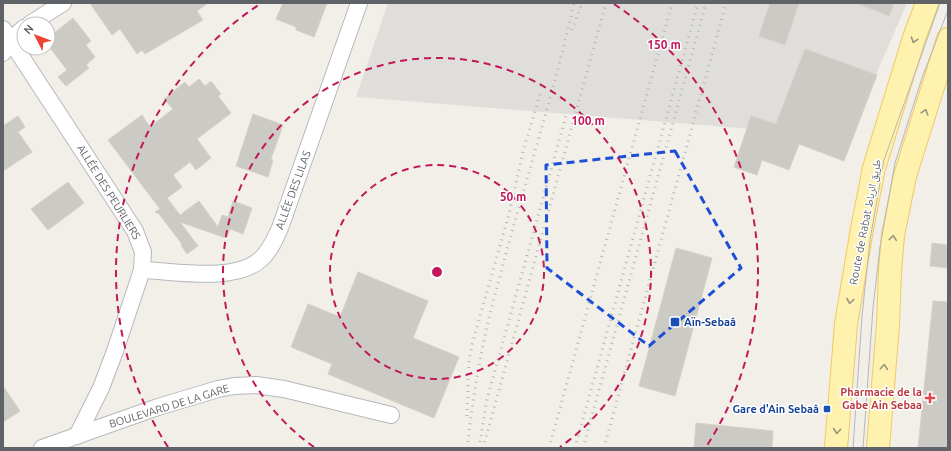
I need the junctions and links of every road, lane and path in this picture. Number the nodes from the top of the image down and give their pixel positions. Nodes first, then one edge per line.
1 (63, 3) edge
2 (360, 3) edge
3 (927, 3) edge
4 (43, 16) edge
5 (16, 34) edge
6 (948, 39) edge
7 (6, 41) edge
8 (142, 270) junction
9 (392, 415) dead end
10 (77, 436) junction
11 (42, 448) edge
12 (836, 448) edge
13 (878, 448) edge

1 - 4 street
2 - 8 street, ALLÉE DES LILAS
3 -> 12 main road, Route de Rabat طريق الرباط
5 - 7 street
13 -> 6 main road
7 - 8 street, ALLÉE DES PEUPLIERS
8 - 10 street, ALLÉE DES PEUPLIERS
9 - 10 street, BOULEVARD DE LA GARE
10 - 11 street, BOULEVARD DE LA GARE

